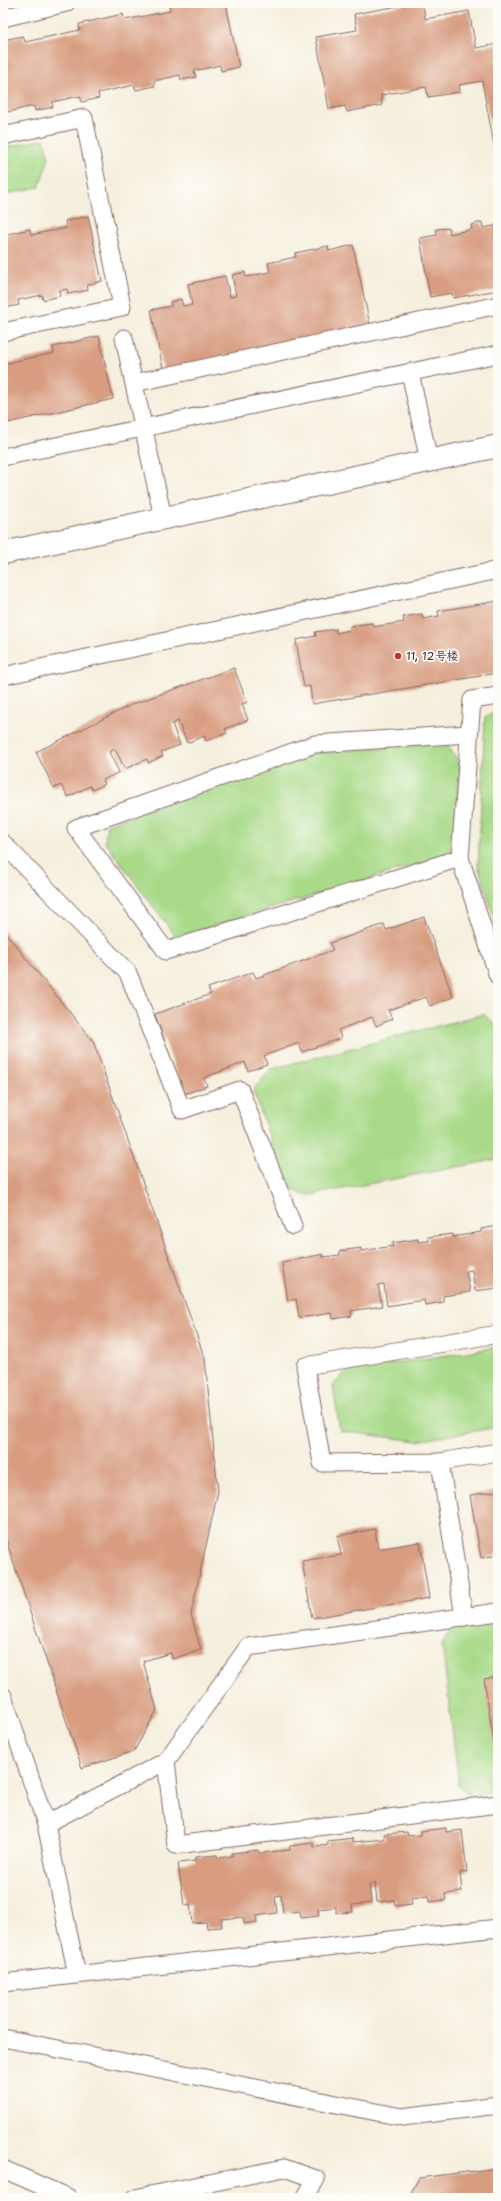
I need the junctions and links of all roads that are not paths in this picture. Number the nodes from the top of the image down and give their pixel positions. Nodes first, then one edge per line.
1 (66, 3) edge
2 (3, 18) edge
3 (3, 136) edge
4 (498, 305) edge
5 (3, 332) edge
6 (124, 338) dead end
7 (498, 354) edge
8 (410, 372) junction
9 (134, 383) junction
10 (143, 428) junction
11 (498, 446) edge
12 (3, 457) edge
13 (429, 461) junction
14 (163, 518) junction
15 (3, 553) edge
16 (498, 570) edge
17 (3, 676) edge
18 (498, 696) edge
19 (468, 734) junction
20 (3, 843) edge
21 (460, 858) junction
22 (498, 976) edge
23 (293, 1226) dead end
24 (498, 1334) edge
25 (498, 1452) edge
26 (440, 1462) junction
27 (498, 1612) edge
28 (464, 1617) junction
29 (3, 1696) edge
30 (166, 1761) junction
31 (498, 1804) edge
32 (46, 1824) junction
33 (498, 1928) edge
34 (77, 1975) junction
35 (3, 1984) edge
36 (3, 2038) edge
37 (498, 2106) edge
38 (3, 2169) edge
39 (69, 2198) edge
40 (135, 2198) edge
41 (305, 2198) edge

1 - 2 lane
3 - 5 lane
4 - 9 lane
6 - 9 lane
7 - 8 lane
8 - 10 lane
8 - 13 lane
9 - 10 lane
10 - 12 lane
10 - 14 lane
11 - 13 street
13 - 14 street
14 - 15 street
16 - 17 lane
18 - 19 lane
19 - 21 lane
19 - 21 lane
20 - 23 lane
21 - 22 lane
24 - 26 lane
25 - 26 lane
26 - 28 lane
27 - 28 lane
28 - 30 lane
29 - 32 lane
30 - 31 lane
30 - 32 lane
32 - 34 lane
33 - 34 lane
34 - 35 lane
36 - 37 lane
38 - 39 lane
40 - 41 lane

